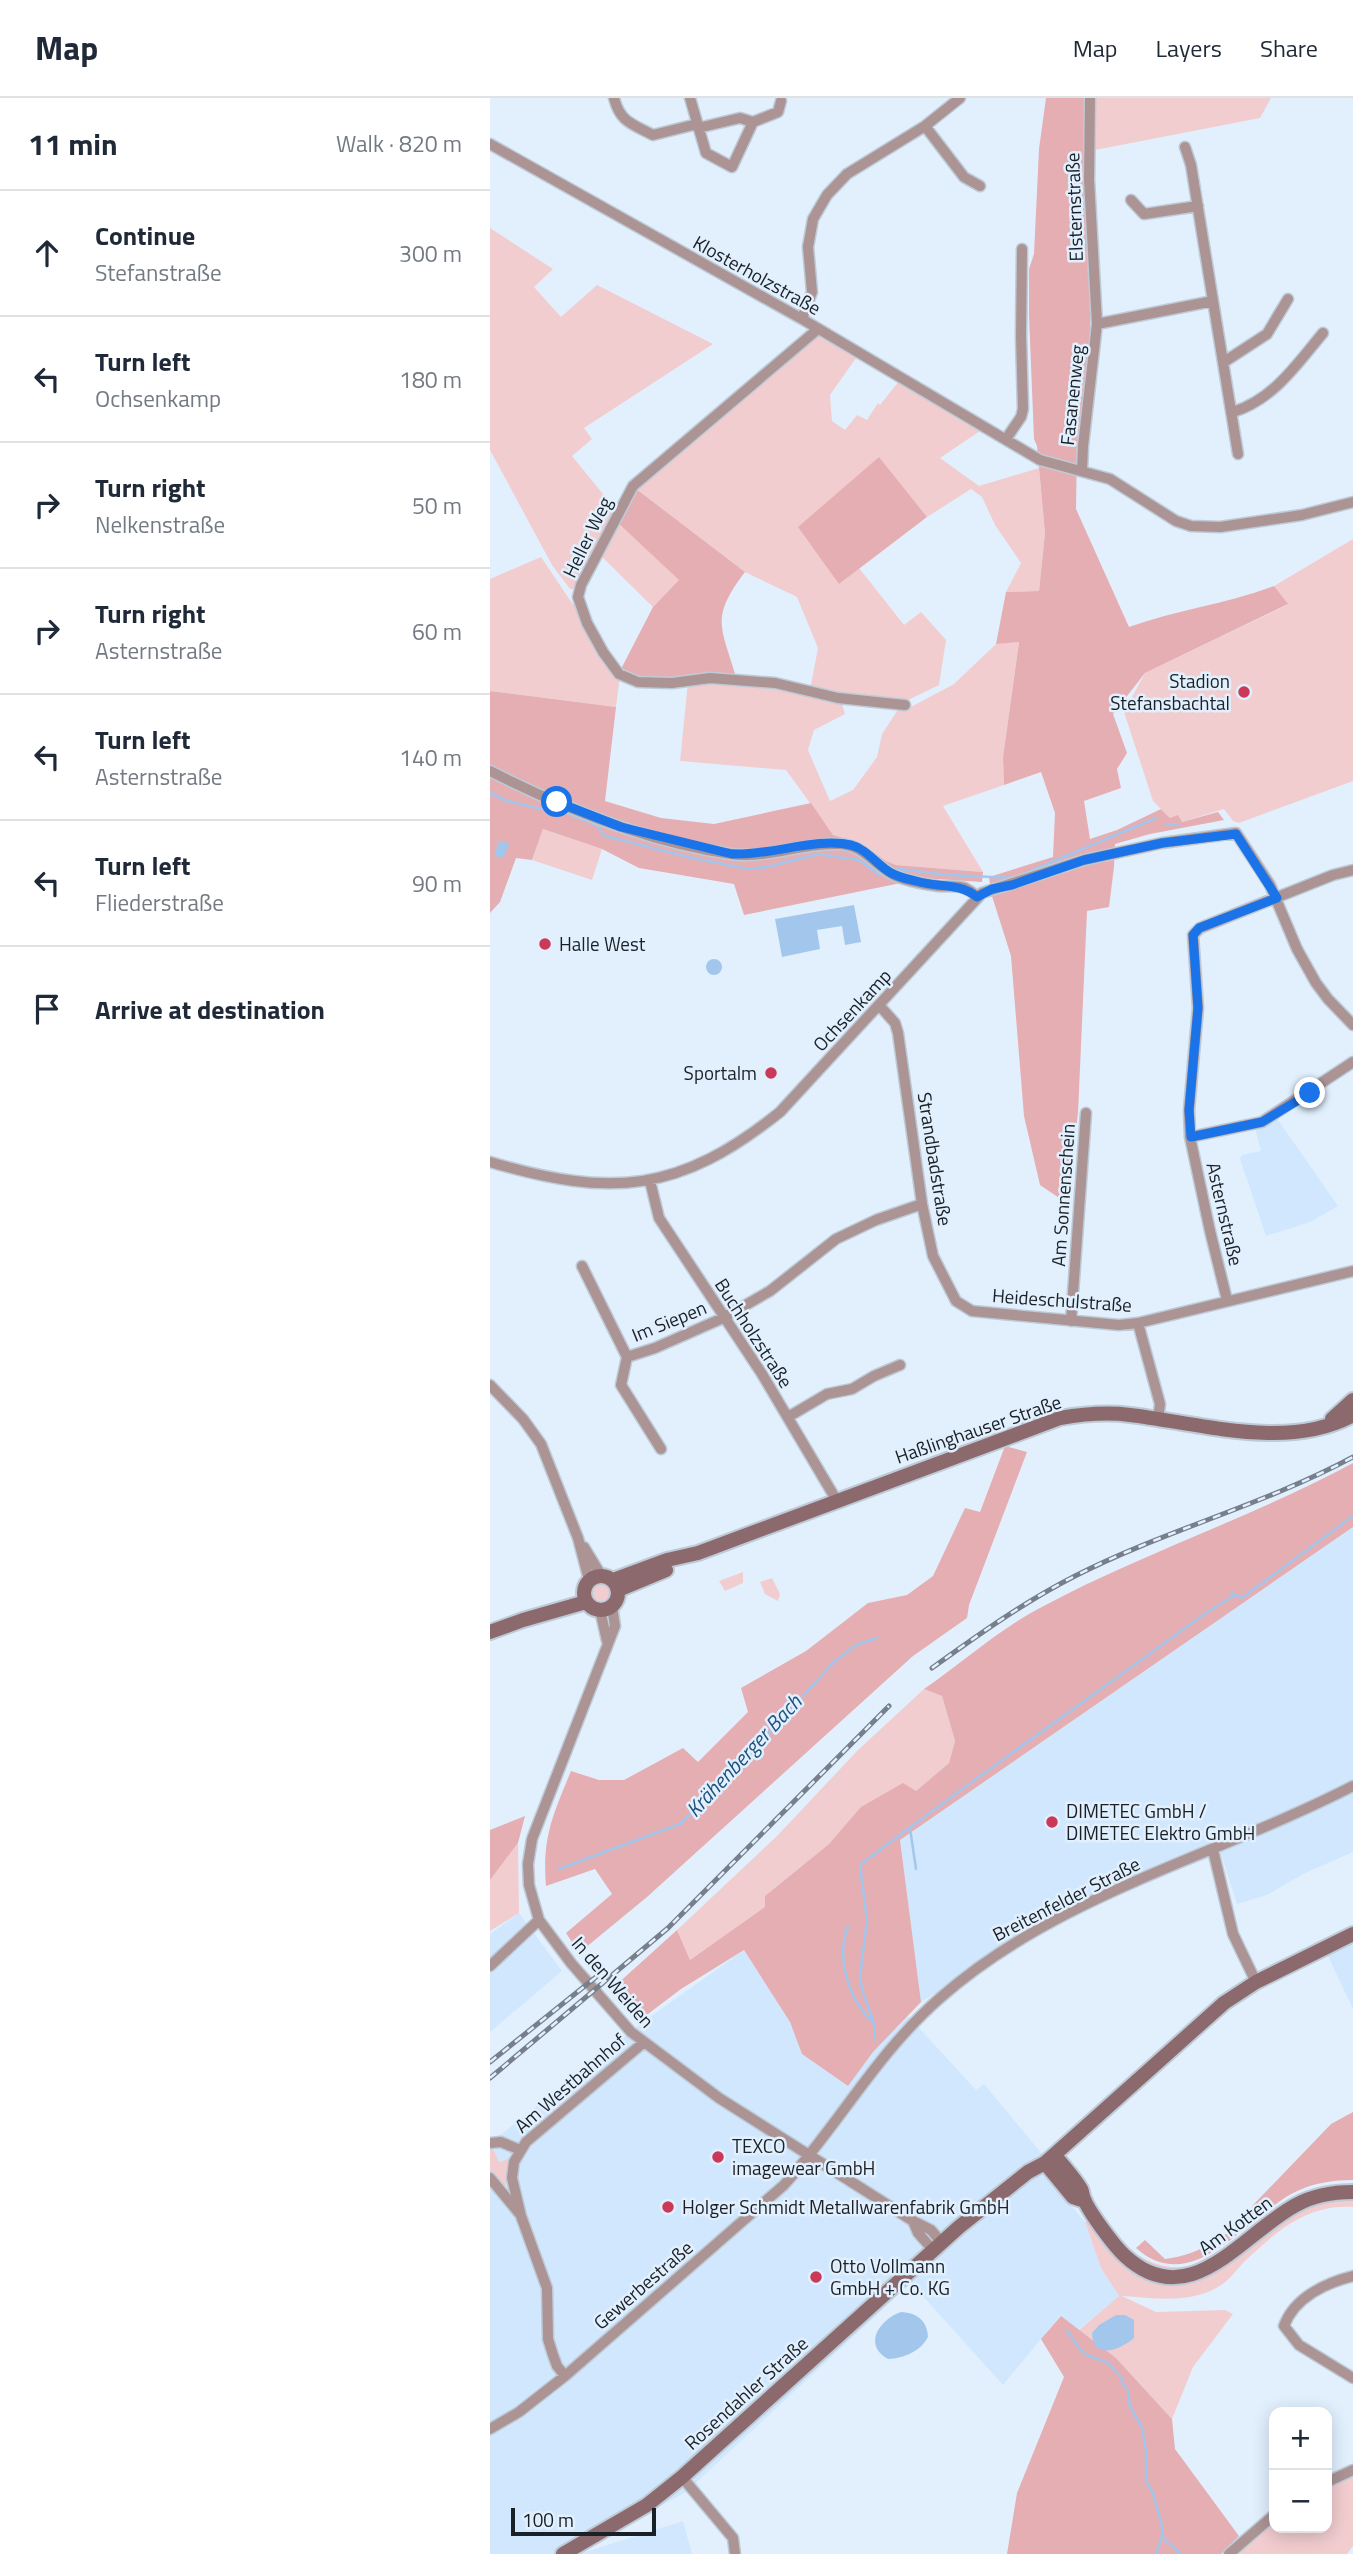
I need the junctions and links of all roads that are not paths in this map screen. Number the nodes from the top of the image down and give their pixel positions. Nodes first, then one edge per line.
1 (614, 98) edge
2 (690, 98) edge
3 (960, 98) edge
4 (1090, 98) edge
5 (780, 100) dead end
6 (753, 122) junction
7 (697, 126) junction
8 (925, 126) junction
9 (490, 144) edge
10 (1185, 147) dead end
11 (980, 186) dead end
12 (1131, 200) dead end
13 (1198, 206) junction
14 (1022, 249) dead end
15 (1288, 299) dead end
16 (1213, 301) junction
17 (802, 319) junction
18 (1097, 319) junction
19 (818, 329) junction
20 (1323, 333) dead end
21 (1224, 362) junction
22 (1233, 412) junction
23 (1006, 439) junction
24 (1238, 454) dead end
25 (1078, 470) junction
26 (1353, 502) edge
27 (905, 705) dead end
28 (490, 771) edge
29 (1353, 870) edge
30 (977, 897) junction
31 (1277, 898) junction
32 (879, 1005) junction
33 (1353, 1024) edge
34 (1353, 1062) edge
35 (1086, 1114) dead end
36 (1191, 1137) junction
37 (490, 1162) edge
38 (650, 1181) junction
39 (922, 1204) junction
40 (582, 1266) dead end
41 (1353, 1270) edge
42 (1227, 1300) junction
43 (972, 1311) joint
44 (723, 1318) junction
45 (1071, 1321) junction
46 (1138, 1324) junction
47 (627, 1357) junction
48 (901, 1365) dead end
49 (490, 1385) edge
50 (1353, 1400) edge
51 (1353, 1415) edge
52 (788, 1417) junction
53 (1158, 1420) junction
54 (1325, 1425) junction
55 (661, 1450) dead end
56 (837, 1501) junction
57 (599, 1586) junction
58 (606, 1608) junction
59 (490, 1632) edge
60 (1353, 1786) edge
61 (1213, 1850) junction
62 (539, 1920) junction
63 (1353, 1934) edge
64 (490, 1966) edge
65 (1256, 1982) junction
66 (643, 2043) junction
67 (490, 2143) edge
68 (520, 2150) junction
69 (811, 2156) junction
70 (1050, 2159) junction
71 (490, 2178) edge
72 (1353, 2192) edge
73 (522, 2216) junction
74 (938, 2248) junction
75 (1353, 2276) edge
76 (565, 2376) junction
77 (1353, 2378) edge
78 (490, 2429) edge
79 (1353, 2470) edge
80 (682, 2477) junction
81 (1332, 2480) edge
82 (1269, 2519) edge
83 (563, 2554) edge
84 (735, 2554) edge
85 (1229, 2554) edge

1 - 7 street
2 - 7 street
3 - 8 street
4 - 18 street, Elsternstraße
5 - 6 street
6 - 7 street
6 - 7 street
8 - 11 street
8 - 17 street
9 - 17 street, Klosterholzstraße
10 - 13 street
12 - 13 street
13 - 16 street
14 - 23 street
15 - 21 street
16 - 18 street, Fasanenweg
16 - 21 street
17 - 19 street, Klosterholzstraße
18 - 25 street, Fasanenweg
19 - 23 street, Klosterholzstraße
19 - 27 street, Heller Weg
20 - 22 street
21 - 22 street
22 - 24 street
23 - 25 street, Klosterholzstraße
25 - 26 street, Klosterholzstraße
28 - 30 street
29 - 31 street
30 - 31 street, Ochsenkamp
30 - 32 street, Ochsenkamp
31 - 33 street
31 - 36 street, Asternstraße
32 - 38 street, Ochsenkamp
32 - 39 street, Strandbadstraße
34 - 36 street
35 - 45 street, Am Sonnenschein
36 - 42 street, Asternstraße
37 - 38 street, Ochsenkamp
38 - 44 street, Buchholzstraße
39 - 43 street, Strandbadstraße
39 - 44 street, Im Siepen
40 - 47 street, Im Siepen
41 - 42 street, Heideschulstraße
42 - 46 street, Heideschulstraße
43 - 45 street, Heideschulstraße
44 - 47 street, Im Siepen
44 - 52 street, Buchholzstraße
45 - 46 street, Heideschulstraße
46 - 53 street
47 - 55 street, Im Siepen
48 - 52 street
49 - 57 street
50 - 54 main road
51 - 54 main road, Haßlinghauser Straße
52 - 56 street, Buchholzstraße
53 - 54 main road, Haßlinghauser Straße
53 - 56 main road, Haßlinghauser Straße
56 - 57 main road, Haßlinghauser Straße
57 - 58 main road
57 - 58 main road
57 - 59 main road, Haßlinghauser Straße
58 - 62 street, In den Weiden
60 - 61 street, Breitenfelder Straße
61 - 65 street
61 - 69 street, Breitenfelder Straße
62 - 64 street
62 - 66 street, In den Weiden
63 - 65 main road, Rosendahler Straße
65 - 70 main road, Rosendahler Straße
66 - 68 street, Am Westbahnhof
66 - 69 street, In den Weiden
67 - 68 street, Am Westbahnhof
68 - 73 street, Am Westbahnhof
69 - 74 street, In den Weiden
69 - 76 street, Gewerbestraße
70 - 72 main road, Am Kotten
70 - 74 main road, Rosendahler Straße
71 - 73 street, Am Westbahnhof
73 - 76 street, Am Westbahnhof
74 - 80 main road, Rosendahler Straße
75 - 77 street
76 - 78 street, Gewerbestraße
79 - 81 street
80 - 83 main road, Rosendahler Straße
80 - 84 street
82 - 85 street

